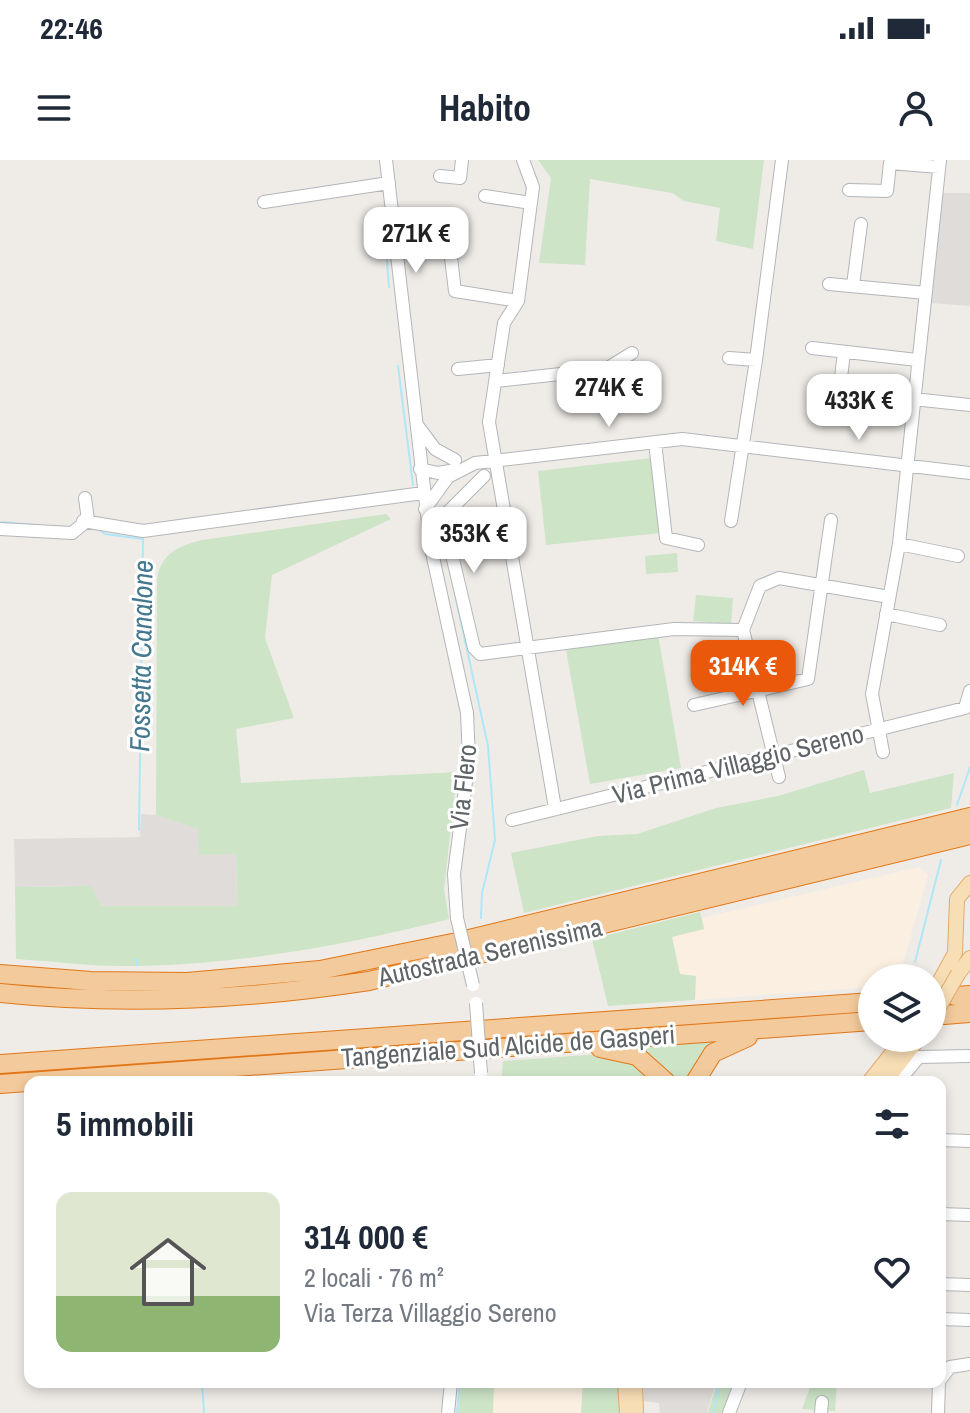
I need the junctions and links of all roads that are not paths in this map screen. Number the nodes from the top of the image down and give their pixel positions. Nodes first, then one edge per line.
1 (386, 160) edge
2 (462, 160) edge
3 (523, 160) edge
4 (782, 160) edge
5 (940, 164) edge
6 (440, 176) dead end
7 (389, 183) junction
8 (849, 190) dead end
9 (485, 196) dead end
10 (264, 202) dead end
11 (531, 203) junction
12 (861, 224) dead end
13 (449, 241) dead end
14 (829, 284) dead end
15 (853, 285) junction
16 (926, 293) junction
17 (518, 301) junction
18 (812, 348) dead end
19 (844, 352) junction
20 (632, 353) dead end
21 (729, 358) dead end
22 (756, 360) junction
23 (917, 360) junction
24 (498, 365) junction
25 (458, 369) dead end
26 (496, 381) junction
27 (839, 395) dead end
28 (913, 399) junction
29 (970, 405) edge
30 (415, 421) junction
31 (655, 442) junction
32 (744, 447) junction
33 (496, 460) junction
34 (456, 465) junction
35 (908, 466) junction
36 (420, 469) junction
37 (970, 473) edge
38 (484, 476) dead end
39 (423, 493) junction
40 (85, 498) dead end
41 (425, 509) junction
42 (85, 520) junction
43 (831, 520) dead end
44 (731, 521) dead end
45 (0, 529) edge
46 (899, 544) junction
47 (698, 545) dead end
48 (958, 556) dead end
49 (823, 586) junction
50 (889, 597) junction
51 (886, 614) junction
52 (940, 625) dead end
53 (743, 630) junction
54 (529, 648) junction
55 (757, 690) junction
56 (970, 691) edge
57 (694, 705) dead end
58 (878, 730) junction
59 (883, 752) dead end
60 (773, 755) junction
61 (779, 777) dead end
62 (555, 808) junction
63 (970, 817) edge
64 (512, 820) dead end
65 (970, 835) edge
66 (970, 883) edge
67 (956, 912) junction
68 (970, 933) edge
69 (969, 959) edge
70 (946, 970) edge
71 (0, 974) edge
72 (0, 993) edge
73 (946, 1002) edge
74 (858, 1003) edge
75 (970, 1013) edge
76 (946, 1016) edge
77 (858, 1022) edge
78 (818, 1026) junction
79 (518, 1044) junction
80 (893, 1052) edge
81 (908, 1052) edge
82 (970, 1056) edge
83 (0, 1064) edge
84 (107, 1076) edge
85 (481, 1076) edge
86 (660, 1076) edge
87 (698, 1076) edge
88 (874, 1076) edge
89 (890, 1076) edge
90 (903, 1076) edge
91 (24, 1082) edge
92 (0, 1084) edge
93 (946, 1140) edge
94 (970, 1141) edge
95 (946, 1214) edge
96 (970, 1215) edge
97 (946, 1284) edge
98 (970, 1285) edge
99 (946, 1319) edge
100 (970, 1320) edge
101 (970, 1364) edge
102 (946, 1373) edge
103 (450, 1388) edge
104 (625, 1388) edge
105 (635, 1388) edge
106 (739, 1388) edge
107 (940, 1388) edge
108 (448, 1413) edge
109 (627, 1413) edge
110 (636, 1413) edge
111 (729, 1413) edge
112 (938, 1413) edge

1 - 7 street, Via Flero
2 - 6 street
3 - 11 street
4 - 22 street
5 - 8 street
5 - 16 street
7 - 10 street
7 - 30 street, Via Flero
9 - 11 street
11 - 17 street
12 - 15 street
13 - 17 street
14 - 15 street
15 - 16 street
16 - 23 street
17 - 24 street
18 - 19 street
19 - 23 street
19 - 27 street
20 - 26 street
21 - 22 street
22 - 32 street
23 - 28 street
24 - 25 street
24 - 26 street
26 - 33 street
28 - 29 street
28 - 35 street
30 - 34 street
30 - 36 street, Via Flero
31 - 32 street
31 - 33 street
31 - 47 street
32 - 35 street
32 - 44 street
33 - 34 street
33 - 54 street
34 - 36 street
34 - 41 street
35 - 37 street
35 - 46 street
36 - 39 street, Via Flero
38 - 54 street
39 - 41 street, Via Flero
39 - 42 street
40 - 42 street
41 - 85 street, Via Flero, bridge
42 - 45 street
43 - 49 street
46 - 48 street
46 - 50 street
49 - 50 street
49 - 53 street
49 - 55 street
50 - 51 street
51 - 52 street
51 - 58 street
53 - 54 street
53 - 55 street
54 - 62 street
55 - 57 street
55 - 60 street
56 - 58 street, Via Prima Villaggio Sereno
58 - 59 street
58 - 60 street, Via Prima Villaggio Sereno
60 - 61 street
60 - 62 street, Via Prima Villaggio Sereno
62 - 64 street, Via Prima Villaggio Sereno
63 - 71 highway, Autostrada Serenissima
65 - 72 highway, Autostrada Serenissima
66 - 67 main road
67 - 68 main road
67 - 70 main road
69 - 73 main road, bridge
74 - 83 highway, Tangenziale Sud Alcide de Gasperi
75 - 76 highway
77 - 78 highway, Tangenziale Sud Alcide de Gasperi
78 - 79 highway, Tangenziale Sud Alcide de Gasperi
78 - 87 highway
79 - 84 highway, Tangenziale Sud Alcide de Gasperi
79 - 86 highway
80 - 88 main road
81 - 89 main road
82 - 90 street
91 - 92 highway, Tangenziale Sud Alcide de Gasperi
93 - 94 street
95 - 96 street
97 - 98 street
99 - 100 street
101 - 102 street
103 - 108 street
104 - 109 main road
105 - 110 main road
106 - 111 street
107 - 112 street

